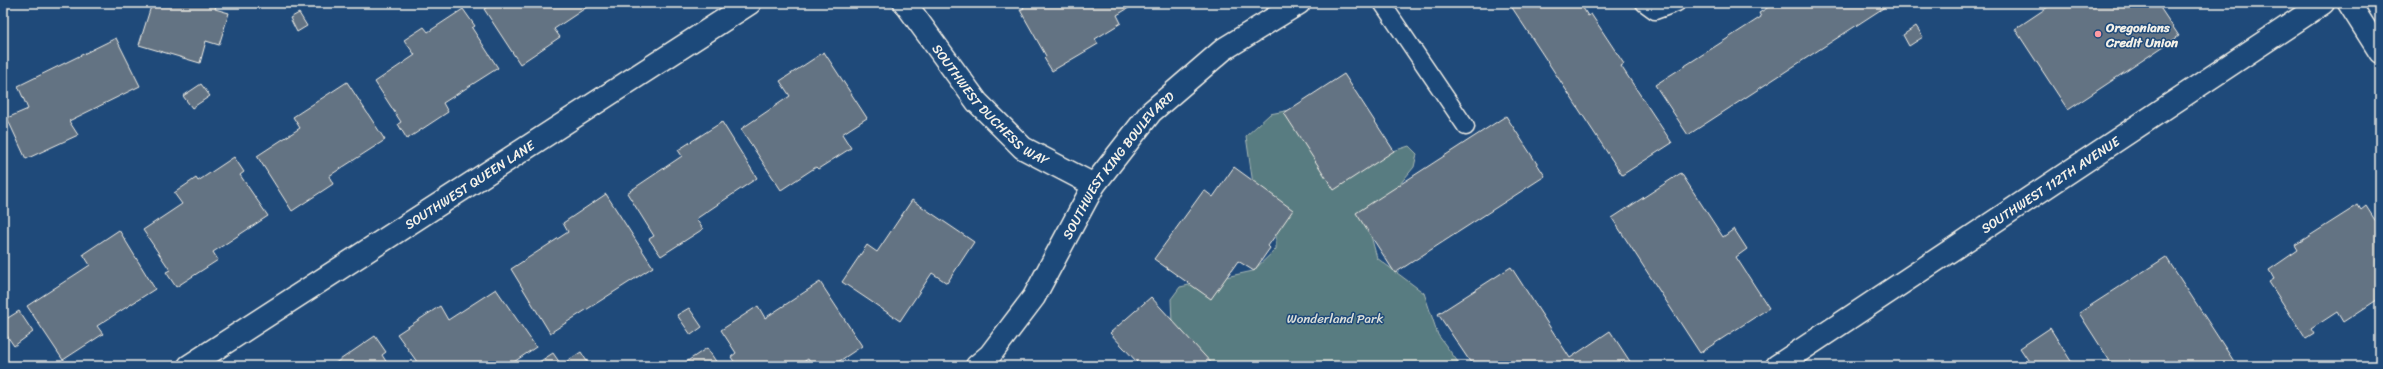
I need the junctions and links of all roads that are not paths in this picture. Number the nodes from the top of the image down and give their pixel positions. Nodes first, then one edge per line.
1 (750, 3) edge
2 (905, 3) edge
3 (1299, 3) edge
4 (1382, 3) edge
5 (1644, 3) edge
6 (1677, 3) edge
7 (2323, 3) edge
8 (2348, 3) edge
9 (2380, 52) edge
10 (1466, 127) dead end
11 (1094, 185) junction
12 (189, 366) edge
13 (977, 366) edge
14 (1777, 366) edge

1 - 12 street, SOUTHWEST QUEEN LANE
2 - 11 street, SOUTHWEST DUCHESS WAY
3 - 11 street, SOUTHWEST KING BOULEVARD
4 - 10 lane
5 - 6 lane
7 - 14 street, SOUTHWEST 112TH AVENUE
8 - 9 street
11 - 13 street, SOUTHWEST KING BOULEVARD

